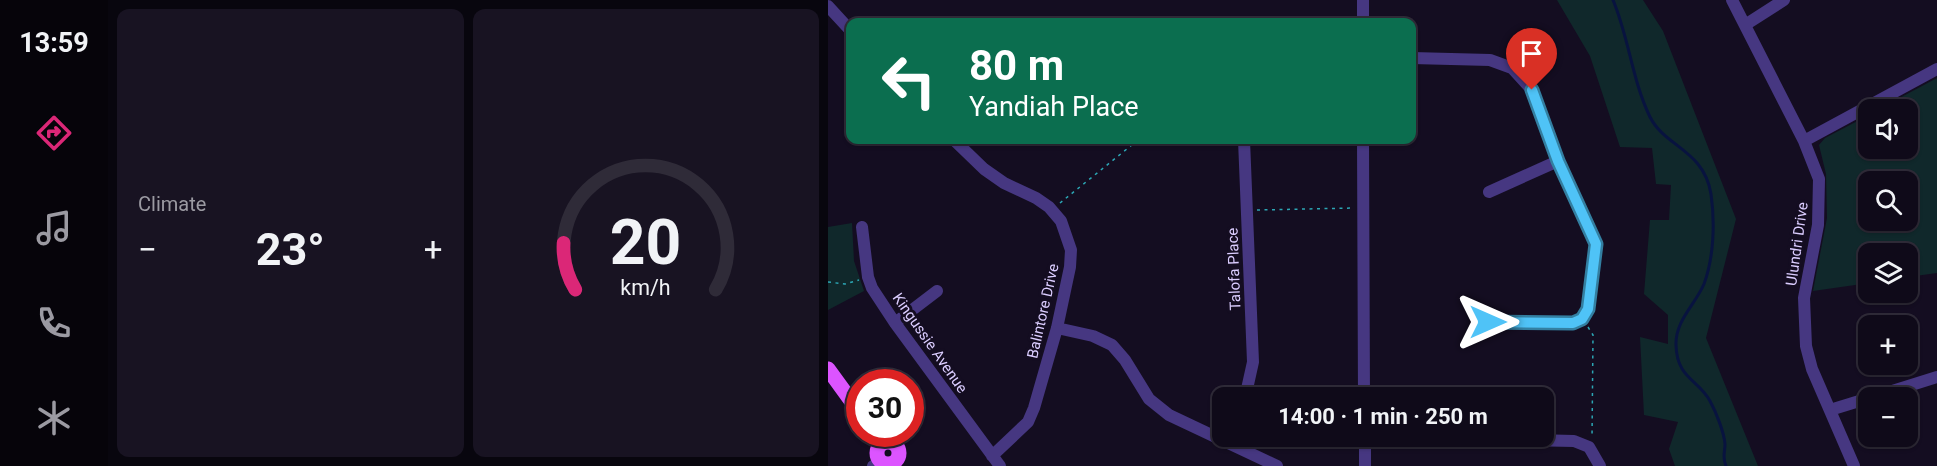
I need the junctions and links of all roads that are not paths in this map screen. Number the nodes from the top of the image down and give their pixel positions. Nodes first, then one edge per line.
1 (1363, 0) edge
2 (1732, 0) edge
3 (1784, 0) edge
4 (828, 6) edge
5 (1363, 18) edge
6 (1745, 25) junction
7 (846, 26) edge
8 (1416, 58) edge
9 (1937, 69) edge
10 (1804, 141) junction
11 (958, 144) edge
12 (1244, 144) edge
13 (1364, 144) edge
14 (1558, 161) junction
15 (1489, 192) dead end
16 (862, 227) dead end
17 (937, 291) dead end
18 (1488, 322) dead end
19 (895, 323) junction
20 (1057, 328) junction
21 (828, 369) edge
22 (1937, 377) edge
23 (1247, 387) edge
24 (1364, 387) edge
25 (1905, 387) edge
26 (846, 394) edge
27 (1858, 401) edge
28 (1830, 410) junction
29 (1212, 432) edge
30 (1554, 441) edge
31 (896, 447) edge
32 (1242, 447) edge
33 (1365, 447) edge
34 (996, 461) edge
35 (887, 464) edge
36 (1272, 465) edge
37 (1365, 466) edge
38 (1600, 466) edge
39 (1854, 466) edge

1 - 5 street
2 - 6 street, Ulundri Drive
3 - 6 street
4 - 7 street
6 - 10 street, Ulundri Drive
8 - 14 street
9 - 10 street
10 - 28 street, Ulundri Drive
11 - 20 street, Balintore Drive
12 - 23 street, Talofa Place
13 - 24 street
14 - 15 street
14 - 18 street
16 - 19 street, Kingussie Avenue
17 - 19 street
19 - 34 street, Kingussie Avenue
20 - 29 street
20 - 34 street, Balintore Drive
21 - 26 main road
22 - 25 street
27 - 28 street
28 - 39 street, Ulundri Drive
30 - 38 street
31 - 35 main road
32 - 36 street
33 - 37 street

